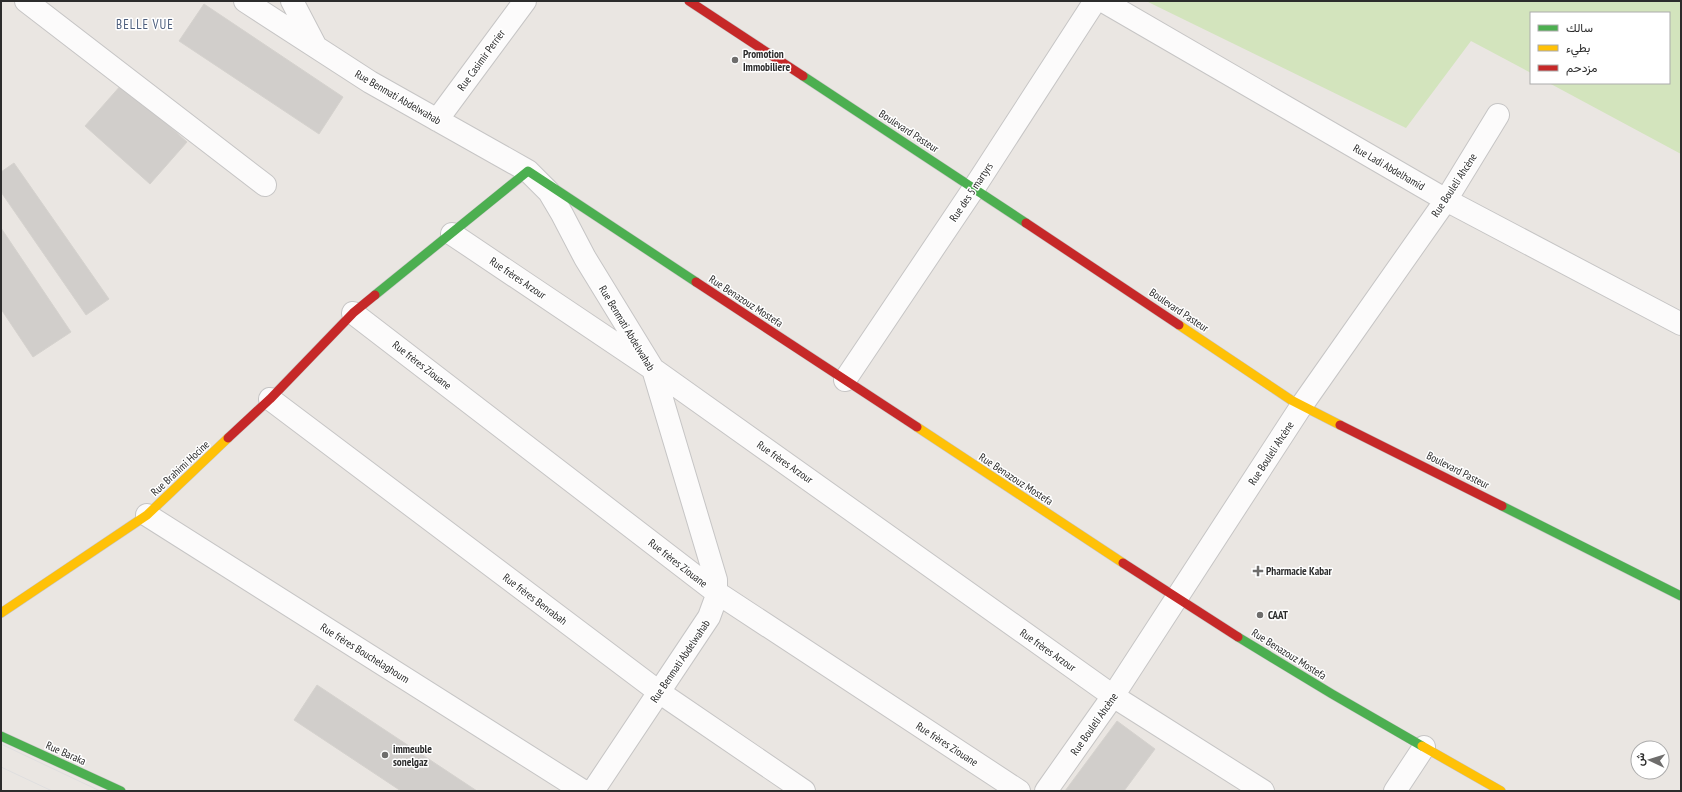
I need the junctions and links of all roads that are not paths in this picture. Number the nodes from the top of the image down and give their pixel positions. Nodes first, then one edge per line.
1 (26, 1) edge
2 (245, 1) edge
3 (292, 1) edge
4 (525, 1) edge
5 (689, 1) edge
6 (1095, 1) edge
7 (1103, 1) edge
8 (316, 46) junction
9 (1498, 116) dead end
10 (437, 120) junction
11 (528, 171) junction
12 (265, 185) dead end
13 (974, 188) junction
14 (1446, 200) junction
15 (452, 234) junction
16 (353, 313) junction
17 (1681, 324) edge
18 (653, 369) junction
19 (845, 380) junction
20 (270, 399) junction
21 (1302, 405) junction
22 (147, 515) junction
23 (716, 592) junction
24 (1681, 596) edge
25 (1177, 599) junction
26 (1, 613) edge
27 (659, 692) junction
28 (1113, 696) junction
29 (1, 736) edge
30 (1424, 747) junction
31 (121, 791) edge
32 (583, 791) edge
33 (593, 791) edge
34 (804, 791) edge
35 (1019, 791) edge
36 (1046, 791) edge
37 (1263, 791) edge
38 (1394, 791) edge
39 (1501, 791) edge

1 - 12 street
2 - 8 street, Rue Benmati Abdelwahab
3 - 8 street
4 - 10 street, Rue Casimir Perrier
5 - 13 street, Boulevard Pasteur
6 - 13 street, Rue des 5 martyrs
7 - 14 street, Rue Ladi Abdelhamid
8 - 10 street, Rue Benmati Abdelwahab
9 - 14 street, Rue Bouleli Ahcène
10 - 11 street, Rue Benmati Abdelwahab
11 - 15 street, Rue Brahimi Hocine
11 - 18 street, Rue Benmati Abdelwahab
11 - 19 street, Rue Benazouz Mostefa
13 - 19 street, Rue des 5 martyrs
13 - 21 street, Boulevard Pasteur
14 - 17 street, Rue Ladi Abdelhamid
14 - 21 street, Rue Bouleli Ahcène
15 - 16 street, Rue Brahimi Hocine
15 - 18 street, Rue frères Arzour
16 - 20 street, Rue Brahimi Hocine
16 - 23 street, Rue frères Ziouane
18 - 23 street, Rue Benmati Abdelwahab
18 - 28 street, Rue frères Arzour
19 - 25 street, Rue Benazouz Mostefa
20 - 22 street, Rue Brahimi Hocine
20 - 27 street, Rue frères Benrabah
21 - 24 street, Boulevard Pasteur
21 - 25 street, Rue Bouleli Ahcène
22 - 26 street, Rue Brahimi Hocine
22 - 32 street, Rue frères Bouchelaghoum
23 - 27 street, Rue Benmati Abdelwahab
23 - 35 street, Rue frères Ziouane
25 - 28 street, Rue Bouleli Ahcène
25 - 30 street, Rue Benazouz Mostefa
27 - 33 street, Rue Benmati Abdelwahab
27 - 34 street, Rue frères Benrabah
28 - 36 street, Rue Bouleli Ahcène
28 - 37 street, Rue frères Arzour
29 - 31 street, Rue Baraka
30 - 38 street
30 - 39 street, Rue Benazouz Mostefa

